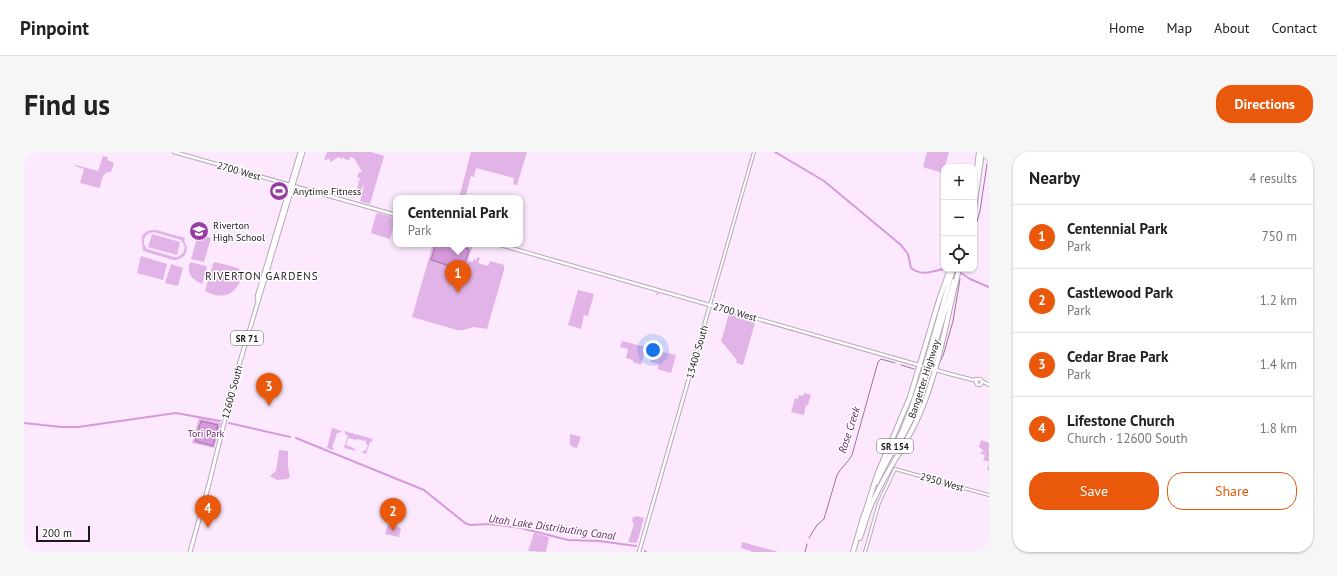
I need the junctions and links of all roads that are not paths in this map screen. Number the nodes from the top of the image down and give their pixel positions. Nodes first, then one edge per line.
1 (174, 152) edge
2 (301, 152) edge
3 (754, 152) edge
4 (979, 152) edge
5 (982, 152) edge
6 (988, 152) edge
7 (989, 161) edge
8 (977, 168) edge
9 (292, 186) junction
10 (975, 200) edge
11 (393, 214) edge
12 (275, 235) junction
13 (507, 247) edge
14 (273, 253) junction
15 (949, 272) edge
16 (952, 272) edge
17 (957, 272) edge
18 (957, 272) edge
19 (258, 301) junction
20 (710, 305) junction
21 (929, 360) junction
22 (919, 365) junction
23 (935, 370) junction
24 (925, 374) junction
25 (977, 381) junction
26 (982, 381) junction
27 (988, 384) edge
28 (981, 385) junction
29 (989, 496) edge
30 (870, 508) junction
31 (864, 516) junction
32 (190, 552) edge
33 (639, 552) edge
34 (855, 552) edge
35 (865, 552) edge

1 - 9 main road, 2700 West
2 - 9 main road, 12600 South / SR 71
3 - 20 street, 13400 South
4 - 8 highway
5 - 10 highway
6 - 7 street
9 - 11 main road, 2700 West
9 - 12 main road, 12600 South / SR 71
9 - 14 main road, 12600 South / SR 71
12 - 14 main road
12 - 19 main road, 12600 South / SR 71
13 - 20 main road, 2700 West
14 - 19 main road, 12600 South / SR 71
15 - 22 highway
16 - 21 highway, Bangerter Highway / SR 154
17 - 21 highway, Bangerter Highway / SR 154
18 - 23 highway
19 - 32 main road, 12600 South / SR 71
20 - 22 main road, 2700 West
20 - 33 main road, 13400 South
21 - 24 highway, Bangerter Highway / SR 154, bridge
22 - 23 main road, 2700 West
22 - 31 highway
23 - 25 main road, 2700 West
23 - 30 highway
24 - 30 highway, Bangerter Highway / SR 154
24 - 31 highway, Bangerter Highway / SR 154
25 - 26 main road
25 - 28 main road
26 - 27 main road
26 - 28 main road
27 - 28 main road
29 - 35 street, 2950 West
30 - 34 highway, Bangerter Highway / SR 154
31 - 34 highway, Bangerter Highway / SR 154

